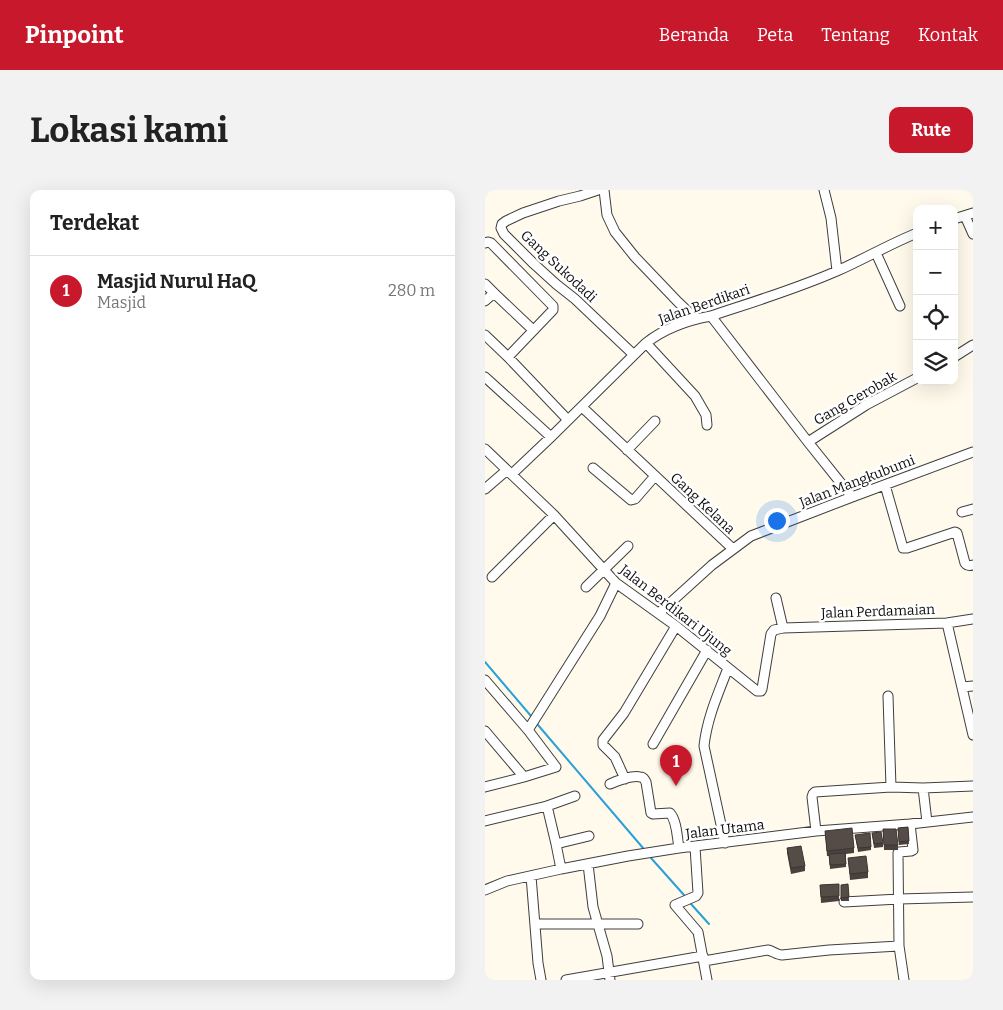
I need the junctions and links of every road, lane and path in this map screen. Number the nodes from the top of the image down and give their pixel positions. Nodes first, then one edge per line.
1 (598, 190) edge
2 (604, 190) edge
3 (824, 190) edge
4 (969, 214) edge
5 (973, 234) edge
6 (913, 235) edge
7 (485, 242) edge
8 (876, 253) junction
9 (837, 271) junction
10 (485, 284) edge
11 (494, 293) junction
12 (485, 301) edge
13 (900, 306) dead end
14 (711, 316) junction
15 (695, 319) junction
16 (533, 330) junction
17 (485, 335) edge
18 (646, 343) junction
19 (973, 345) edge
20 (958, 354) edge
21 (634, 355) junction
22 (508, 357) junction
23 (485, 377) edge
24 (913, 380) edge
25 (582, 407) junction
26 (568, 420) junction
27 (655, 421) dead end
28 (707, 426) dead end
29 (551, 437) junction
30 (808, 442) junction
31 (485, 449) edge
32 (627, 450) junction
33 (973, 452) edge
34 (593, 468) dead end
35 (510, 472) junction
36 (655, 476) junction
37 (885, 484) junction
38 (485, 489) edge
39 (852, 497) junction
40 (973, 509) edge
41 (962, 512) dead end
42 (554, 515) junction
43 (628, 546) dead end
44 (733, 549) junction
45 (973, 565) edge
46 (603, 570) junction
47 (492, 577) dead end
48 (617, 584) junction
49 (586, 587) dead end
50 (776, 598) dead end
51 (659, 613) junction
52 (973, 618) edge
53 (947, 623) junction
54 (676, 626) junction
55 (783, 628) junction
56 (707, 650) junction
57 (728, 668) junction
58 (485, 680) edge
59 (973, 686) edge
60 (962, 687) junction
61 (888, 696) dead end
62 (971, 723) edge
63 (528, 730) junction
64 (485, 731) edge
65 (973, 735) edge
66 (653, 744) dead end
67 (524, 777) junction
68 (625, 780) junction
69 (487, 784) edge
70 (609, 784) dead end
71 (973, 786) edge
72 (891, 787) junction
73 (923, 788) junction
74 (575, 796) dead end
75 (547, 806) junction
76 (973, 817) edge
77 (485, 821) edge
78 (927, 822) junction
79 (910, 824) junction
80 (817, 831) junction
81 (589, 836) dead end
82 (725, 843) junction
83 (556, 844) junction
84 (695, 847) junction
85 (679, 848) junction
86 (588, 864) junction
87 (561, 870) junction
88 (531, 876) junction
89 (485, 890) edge
90 (973, 897) edge
91 (899, 899) junction
92 (844, 902) edge
93 (535, 924) junction
94 (638, 924) dead end
95 (597, 925) junction
96 (899, 946) junction
97 (703, 959) junction
98 (609, 976) edge
99 (541, 980) edge
100 (566, 980) edge
101 (707, 980) edge
102 (904, 980) edge

1 - 21 street, Gang Sukodadi
2 - 15 street
3 - 9 street
4 - 5 street
6 - 8 street, Jalan Berdikari
7 - 16 street
8 - 9 street, Jalan Berdikari
8 - 13 street
9 - 14 street, Jalan Berdikari
10 - 11 street
11 - 12 street
11 - 16 street
14 - 15 street, Jalan Berdikari
14 - 30 street
15 - 18 street, Jalan Berdikari
16 - 22 street
17 - 22 street
18 - 21 street, Jalan Berdikari
18 - 28 street
19 - 20 street
21 - 25 street, Jalan Berdikari
22 - 26 street
23 - 29 street
24 - 30 street, Gang Gerobak
25 - 26 street, Jalan Berdikari
25 - 32 street, Gang Kelana
26 - 29 street, Jalan Berdikari
27 - 32 street
29 - 35 street, Jalan Berdikari
30 - 39 street
31 - 35 street, Jalan Berdikari Ujung
32 - 36 street, Gang Kelana
33 - 37 street, Jalan Mangkubumi
34 - 36 street, Gang Kelana
35 - 38 street, Jalan Berdikari
35 - 42 street, Jalan Berdikari Ujung
36 - 44 street, Gang Kelana
37 - 39 street, Jalan Mangkubumi
37 - 45 street
39 - 44 street, Jalan Mangkubumi
40 - 41 street
42 - 46 street, Jalan Berdikari Ujung
42 - 47 street
43 - 46 street
44 - 51 street, Jalan Mangkubumi
46 - 48 street, Jalan Berdikari Ujung
46 - 49 street
48 - 51 street, Jalan Berdikari Ujung
48 - 63 street
50 - 55 street
51 - 54 street, Jalan Berdikari Ujung
52 - 53 street, Jalan Perdamaian
53 - 55 street, Jalan Perdamaian
53 - 60 street
54 - 56 street, Jalan Berdikari Ujung
54 - 68 street
55 - 57 street, Jalan Berdikari Ujung
56 - 57 street, Jalan Berdikari Ujung
56 - 66 street
57 - 82 street
58 - 63 street
59 - 60 street
60 - 62 street
61 - 72 street
62 - 65 street
63 - 67 street
64 - 67 street
67 - 69 street
68 - 70 street
68 - 85 street
71 - 73 street
72 - 73 street
72 - 80 street
73 - 78 street
74 - 75 street
75 - 77 street
75 - 83 street
76 - 78 street, Jalan Utama
78 - 79 street, Jalan Utama
79 - 80 street, Jalan Utama
79 - 91 street
80 - 82 street, Jalan Utama
81 - 83 street
82 - 84 street, Jalan Utama
83 - 87 street
84 - 85 street, Jalan Utama
84 - 97 street
85 - 86 street, Jalan Utama
86 - 87 street, Jalan Utama
86 - 95 street
87 - 88 street, Jalan Utama
88 - 89 street, Jalan Utama
88 - 93 street
90 - 91 street
91 - 92 street
91 - 96 street
93 - 95 street
93 - 99 street
94 - 95 street
95 - 98 street
96 - 97 street
96 - 102 street
97 - 98 street
97 - 101 street
98 - 100 street

